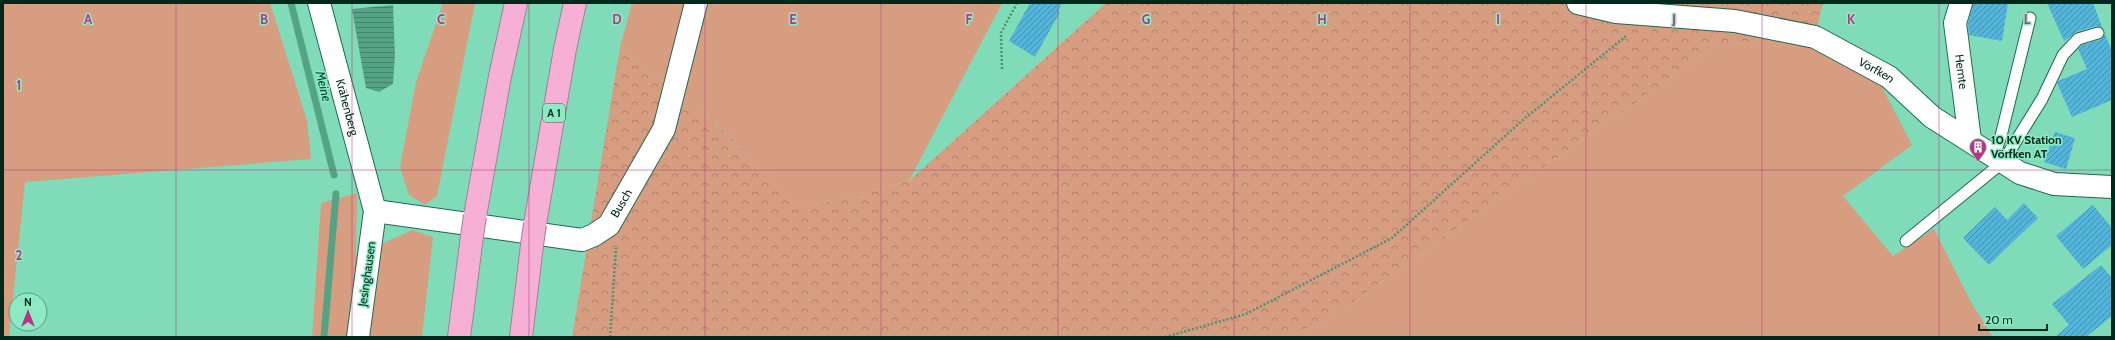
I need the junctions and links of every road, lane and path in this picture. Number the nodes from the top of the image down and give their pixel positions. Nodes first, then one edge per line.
1 (319, 3) edge
2 (516, 3) edge
3 (576, 3) edge
4 (696, 3) edge
5 (1017, 3) edge
6 (1578, 3) edge
7 (1961, 3) edge
8 (2030, 18) dead end
9 (1630, 33) dead end
10 (2098, 33) dead end
11 (1002, 70) dead end
12 (1970, 140) junction
13 (1998, 160) junction
14 (2112, 187) edge
15 (375, 211) junction
16 (1906, 241) dead end
17 (616, 246) dead end
18 (358, 337) edge
19 (459, 337) edge
20 (521, 337) edge
21 (610, 337) edge
22 (1165, 337) edge

1 - 15 street, Krähenberg
2 - 19 highway
3 - 20 highway, A 1, bridge
4 - 15 street, Busch
5 - 11 path
6 - 12 street, Vörfken
7 - 12 street, Hemte
8 - 13 lane
9 - 22 path
10 - 13 lane
12 - 13 street, Vörfken
13 - 14 street, Vörfken
13 - 16 lane
15 - 18 street, Jesinghausen
17 - 21 path

